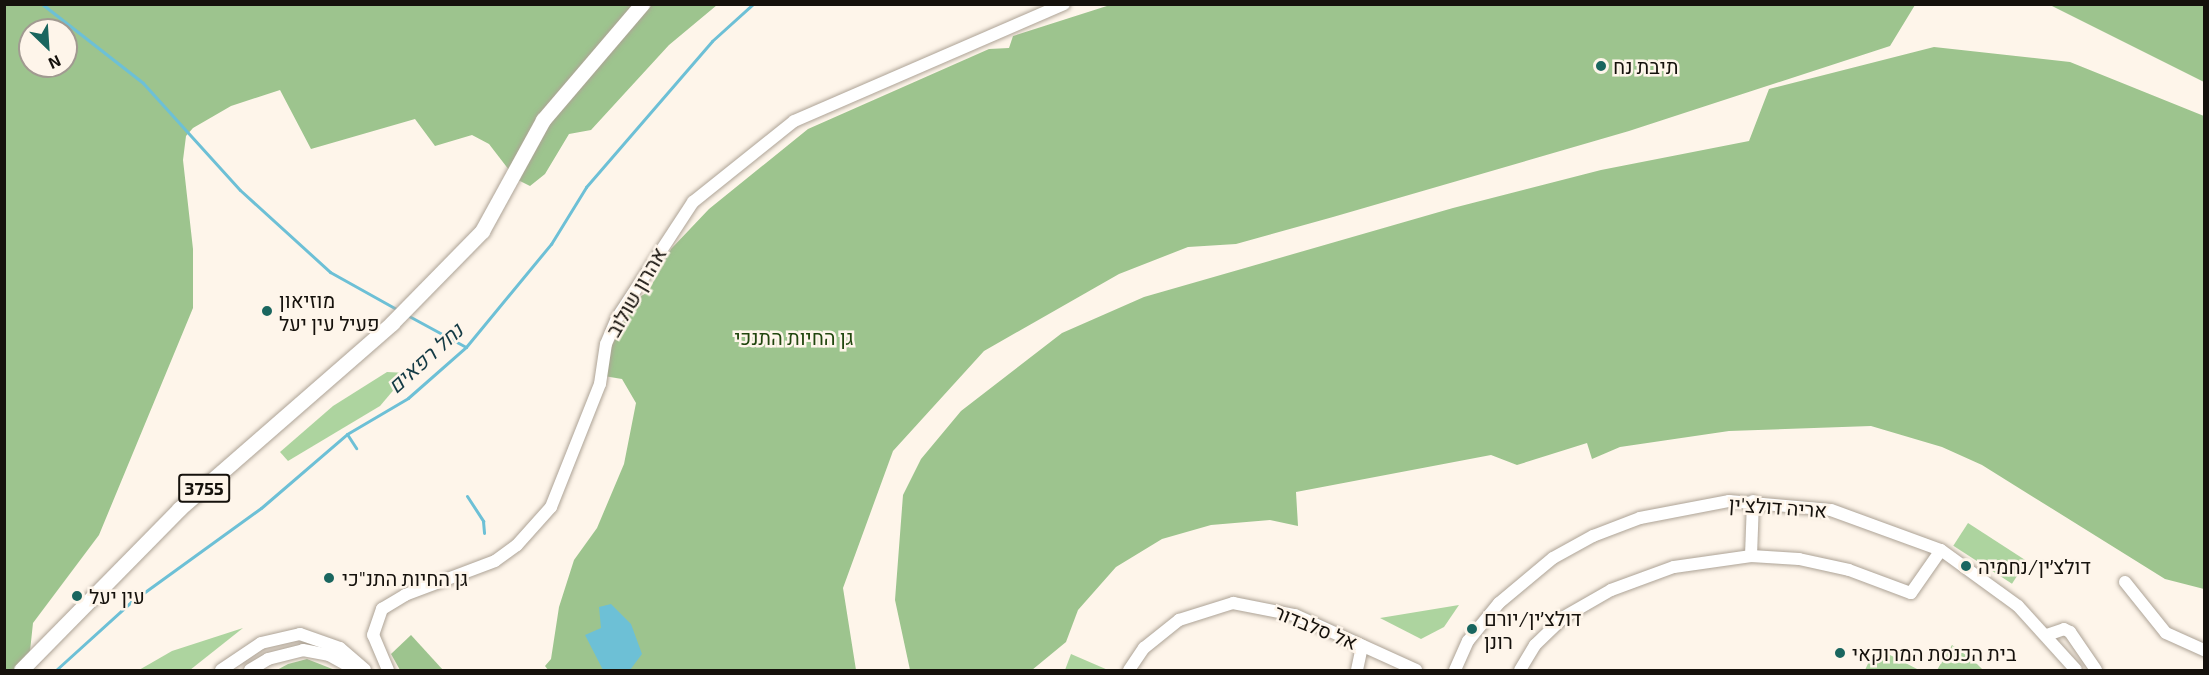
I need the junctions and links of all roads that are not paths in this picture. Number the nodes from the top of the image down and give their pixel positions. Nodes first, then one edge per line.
1 (642, 4) edge
2 (1064, 4) edge
3 (1753, 501) junction
4 (1941, 550) junction
5 (1751, 556) junction
6 (2125, 582) dead end
7 (2047, 635) junction
8 (1362, 646) junction
9 (2205, 650) edge
10 (21, 670) edge
11 (221, 670) edge
12 (250, 670) edge
13 (356, 670) edge
14 (365, 670) edge
15 (387, 670) edge
16 (1129, 670) edge
17 (1357, 670) edge
18 (1416, 670) edge
19 (1455, 670) edge
20 (1520, 670) edge
21 (2076, 670) edge
22 (2096, 670) edge

1 - 10 main road, 3755
2 - 15 street, אהרון שולוב
3 - 4 street, אריה דולצ'ין
3 - 5 street
3 - 19 street, אריה דולצ'ין
4 - 5 street
4 - 7 street, אריה דולצ'ין
5 - 20 street
6 - 9 street
7 - 21 street, אריה דולצ'ין
7 - 22 street
8 - 16 street, אל סלבדור
8 - 17 street
8 - 18 street, אל סלבדור
11 - 14 street
12 - 13 street

